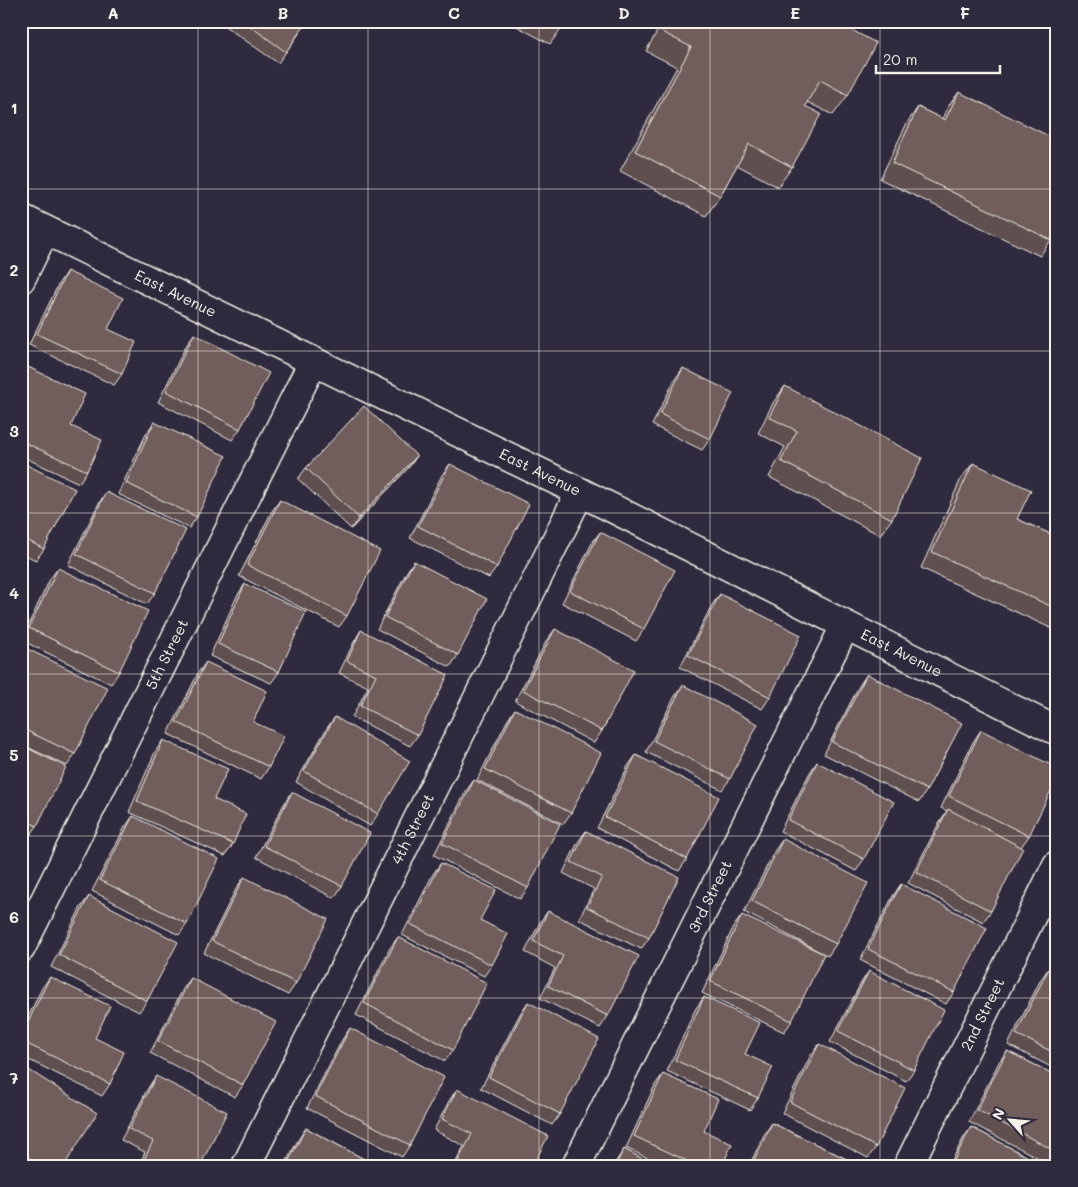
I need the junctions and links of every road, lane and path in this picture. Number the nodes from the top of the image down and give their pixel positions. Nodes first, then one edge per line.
1 (33, 224) edge
2 (21, 279) edge
3 (313, 362) junction
4 (580, 492) junction
5 (846, 626) junction
6 (1057, 731) edge
7 (1057, 865) edge
8 (21, 948) edge
9 (246, 1166) edge
10 (576, 1166) edge
11 (908, 1166) edge

1 - 2 street
1 - 3 street, East Avenue
3 - 4 street, East Avenue
3 - 8 street, 5th Street
4 - 5 street, East Avenue
4 - 9 street, 4th Street
5 - 6 street, East Avenue
5 - 10 street, 3rd Street
7 - 11 street, 2nd Street

